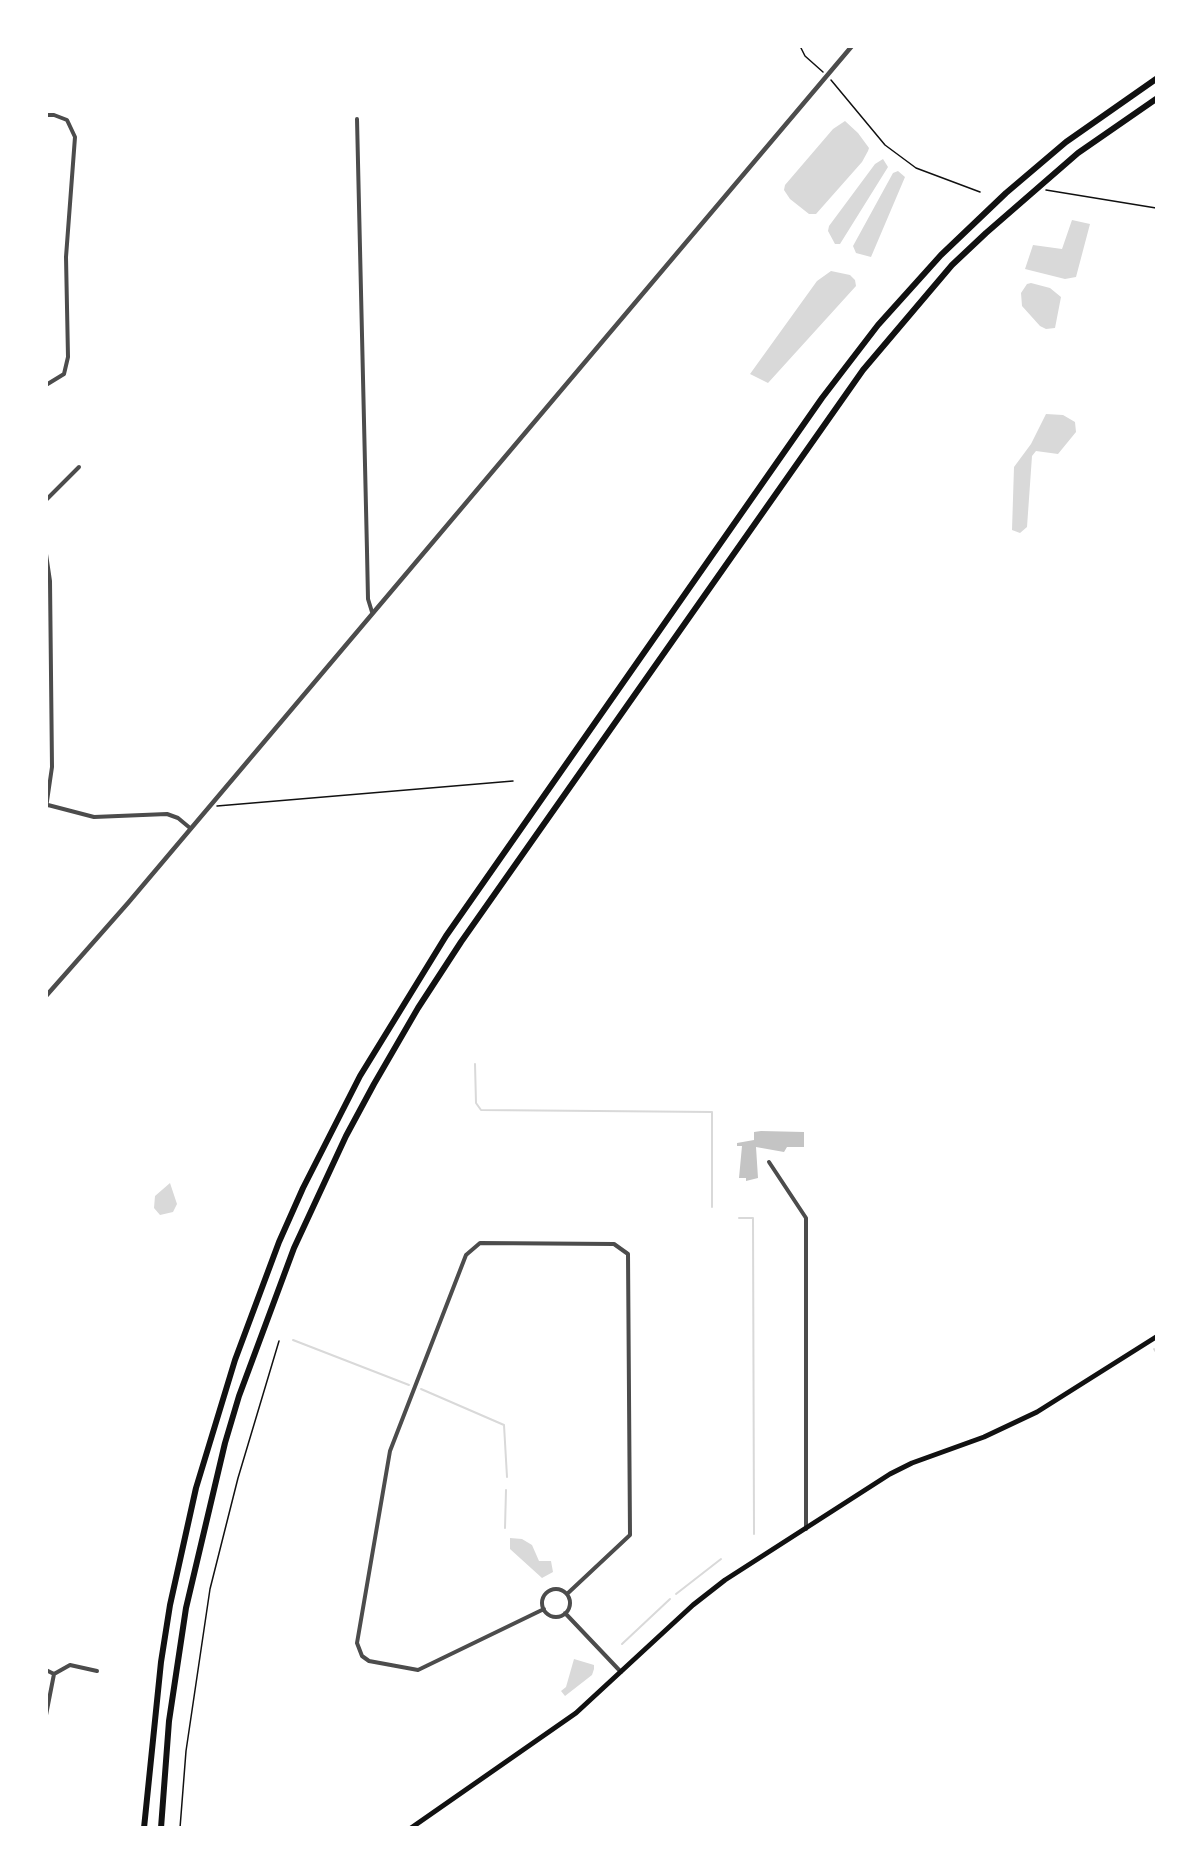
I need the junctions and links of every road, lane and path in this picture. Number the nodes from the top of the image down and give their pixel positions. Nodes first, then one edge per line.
1 (800, 46) edge
2 (852, 46) edge
3 (827, 76) junction
4 (1156, 79) edge
5 (1156, 99) edge
6 (46, 115) edge
7 (357, 119) dead end
8 (1037, 188) junction
9 (980, 192) dead end
10 (1156, 208) edge
11 (46, 385) edge
12 (79, 467) dead end
13 (46, 500) edge
14 (46, 554) edge
15 (372, 612) junction
16 (513, 781) dead end
17 (47, 807) edge
18 (207, 807) junction
19 (190, 828) junction
20 (46, 996) edge
21 (769, 1162) dead end
22 (1156, 1337) edge
23 (279, 1341) dead end
24 (806, 1530) junction
25 (567, 1594) junction
26 (544, 1610) junction
27 (565, 1613) junction
28 (46, 1670) edge
29 (97, 1671) dead end
30 (621, 1672) junction
31 (54, 1674) junction
32 (47, 1706) edge
33 (46, 1715) edge
34 (144, 1827) edge
35 (160, 1827) edge
36 (180, 1827) edge
37 (411, 1827) edge

1 - 3 path
2 - 3 street
3 - 9 path
3 - 15 street
4 - 34 highway
5 - 8 highway
6 - 11 street
7 - 15 street
8 - 10 path
8 - 35 highway
12 - 13 street
14 - 17 street
15 - 18 street
16 - 18 path
17 - 19 street
18 - 19 street
19 - 20 street
21 - 24 street
22 - 24 main road
23 - 36 path
24 - 30 main road
25 - 26 street
25 - 26 street
25 - 27 street
26 - 27 street
27 - 30 street
28 - 31 street
29 - 31 street
30 - 37 main road
31 - 32 street
32 - 33 street

